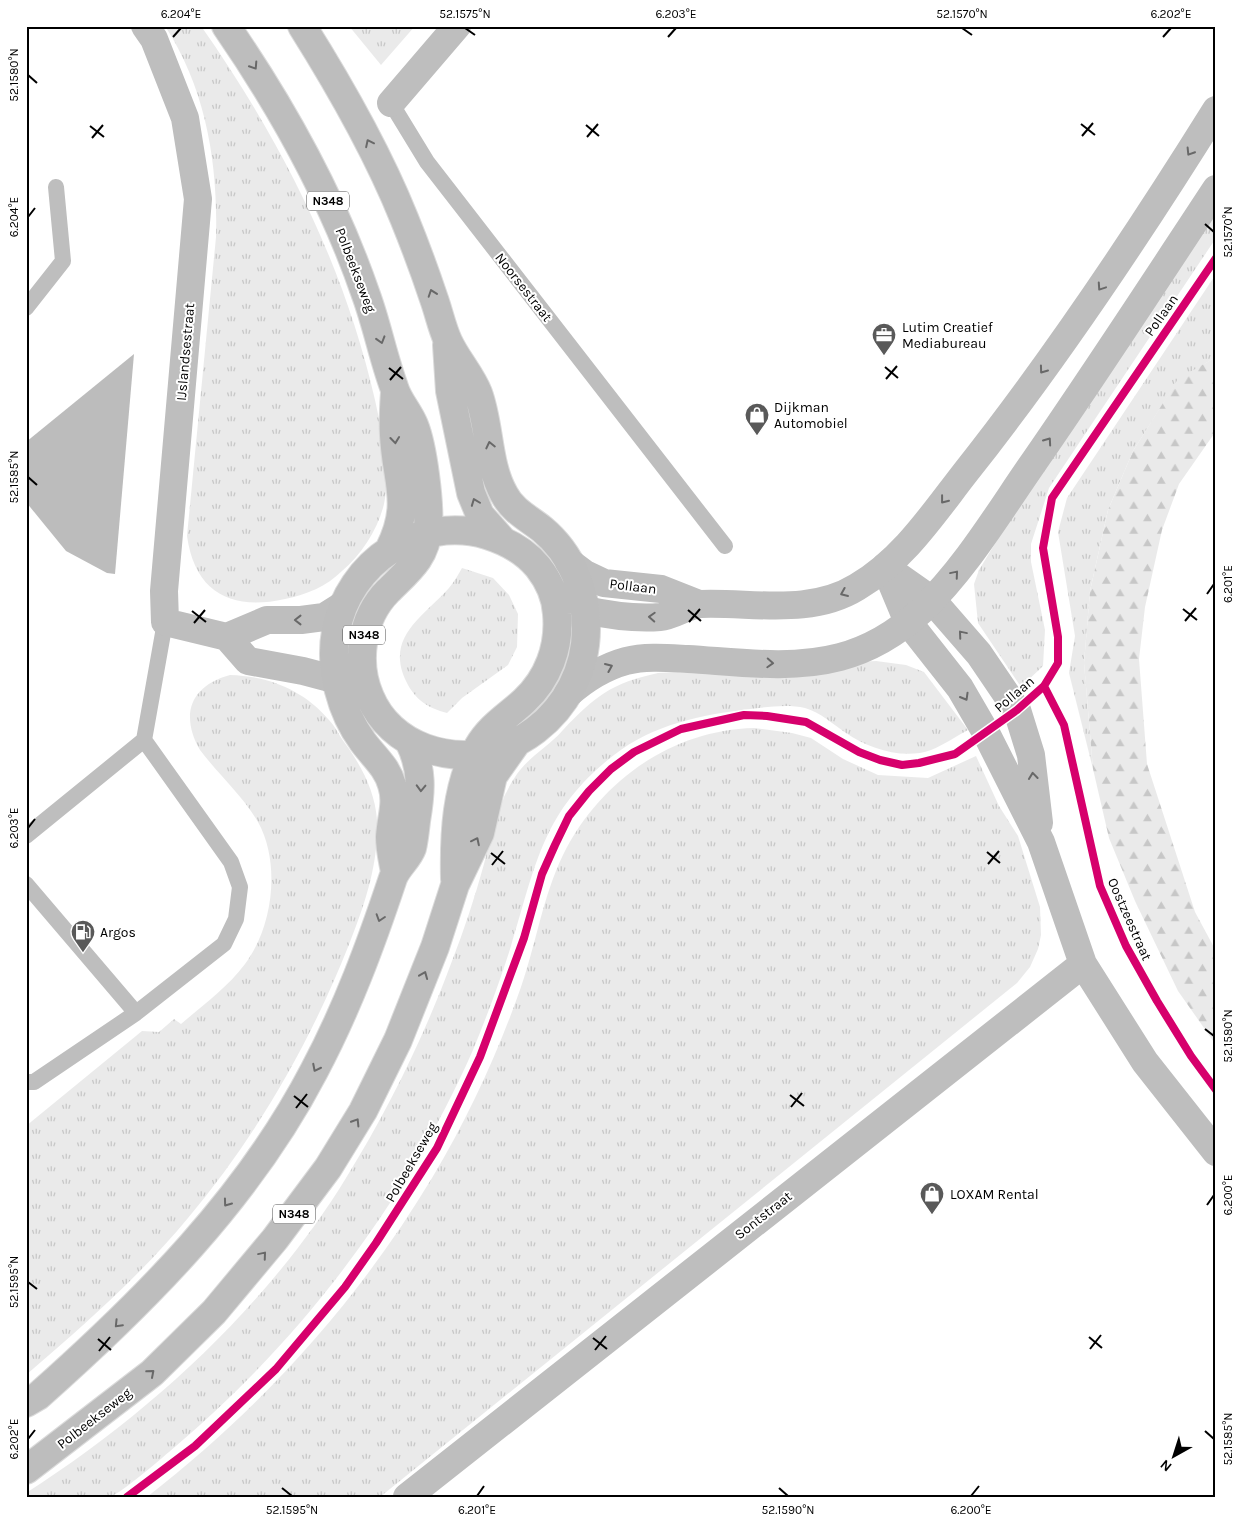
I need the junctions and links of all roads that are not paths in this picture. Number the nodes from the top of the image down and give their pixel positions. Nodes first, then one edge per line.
1 (145, 26) edge
2 (226, 26) edge
3 (302, 26) edge
4 (457, 26) edge
5 (391, 103) joint
6 (1216, 110) edge
7 (56, 187) dead end
8 (1216, 189) edge
9 (26, 308) edge
10 (447, 339) junction
11 (395, 391) junction
12 (428, 533) junction
13 (503, 541) junction
14 (725, 546) dead end
15 (389, 550) junction
16 (570, 562) junction
17 (886, 567) junction
18 (552, 590) junction
19 (932, 600) junction
20 (699, 604) junction
21 (343, 605) junction
22 (585, 610) junction
23 (165, 622) junction
24 (908, 622) junction
25 (227, 637) junction
26 (337, 680) junction
27 (568, 694) junction
28 (370, 698) junction
29 (144, 740) junction
30 (409, 741) junction
31 (517, 742) junction
32 (474, 755) junction
33 (26, 836) edge
34 (1041, 842) junction
35 (395, 872) junction
36 (26, 884) edge
37 (454, 885) junction
38 (1083, 964) junction
39 (136, 1013) junction
40 (26, 1082) edge
41 (1216, 1152) edge
42 (26, 1403) edge
43 (26, 1470) edge
44 (407, 1497) edge

1 - 23 street, IJslandsestraat
2 -> 11 main road, Polbeekseweg / N348
10 -> 3 main road, N348
4 - 5 street, Noorsestraat
5 - 14 lane, Noorsestraat
6 -> 17 street, Pollaan
7 - 9 lane
19 -> 8 street, Pollaan
13 -> 10 main road, N348
16 -> 10 main road, N348
11 - 12 main road, Polbeekseweg / N348
11 -> 15 main road, Polbeekseweg / N348
12 - 13 main road, N348
12 - 15 main road, N348
12 - 28 main road, N348
13 - 18 main road, N348
15 - 21 main road, N348
16 - 20 street, Pollaan
16 - 22 main road, N348
17 - 19 street
17 -> 20 street, Pollaan
17 - 24 street
18 - 22 main road, N348
18 - 32 main road, N348
19 - 24 street, Pollaan
34 -> 19 street
20 -> 22 street, Pollaan
21 -> 25 street
21 - 26 main road, N348
22 - 27 main road, N348
23 - 25 street
23 - 29 lane
27 -> 24 street, Pollaan
24 -> 34 street
25 - 26 street
26 - 28 main road, N348
26 - 35 main road, N348
27 - 31 main road, N348
28 - 30 main road, N348
29 - 33 lane
29 - 39 lane
30 - 32 main road, N348
30 -> 35 main road, N348
31 - 32 main road, N348
37 -> 31 main road, Polbeekseweg / N348
32 - 37 main road, Polbeekseweg / N348
34 - 38 street
35 -> 42 main road, N348
36 - 39 lane
43 -> 37 main road, Polbeekseweg / N348
38 - 41 street
38 - 44 street, Sontstraat
39 - 40 lane

